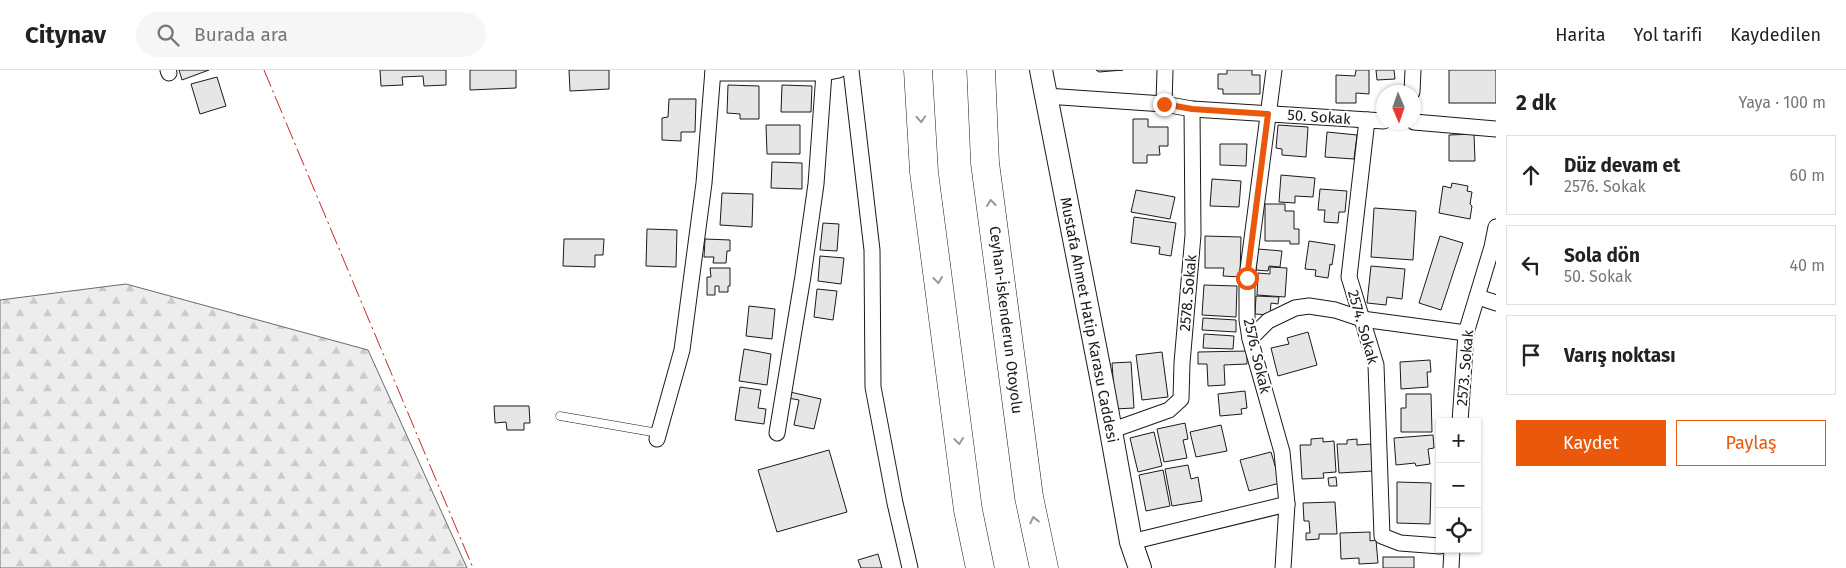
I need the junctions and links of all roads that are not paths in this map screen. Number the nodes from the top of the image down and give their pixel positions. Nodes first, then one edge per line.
1 (839, 70) edge
2 (851, 70) edge
3 (918, 70) edge
4 (981, 70) edge
5 (1041, 70) edge
6 (1165, 70) edge
7 (1274, 70) edge
8 (1413, 70) edge
9 (713, 72) edge
10 (824, 73) junction
11 (1412, 85) edge
12 (1046, 96) junction
13 (1164, 104) junction
14 (1192, 109) junction
15 (1268, 114) junction
16 (1367, 120) junction
17 (1376, 121) edge
18 (1421, 123) edge
19 (1496, 129) edge
20 (1496, 227) edge
21 (1478, 297) junction
22 (1496, 303) edge
23 (1362, 319) junction
24 (1466, 333) junction
25 (1250, 339) junction
26 (560, 416) dead end
27 (1460, 418) edge
28 (1110, 431) junction
29 (777, 433) dead end
30 (657, 436) joint
31 (1287, 504) junction
32 (1131, 542) junction
33 (1436, 546) edge
34 (1452, 553) edge
35 (910, 568) edge
36 (980, 568) edge
37 (1044, 568) edge
38 (1140, 568) edge
39 (1283, 568) edge
40 (1451, 568) edge

1 - 10 street
2 - 35 street
3 -> 36 highway
37 -> 4 highway, Ceyhan-İskenderun Otoyolu
5 - 12 street, Mustafa Ahmet Hatip Karasu Caddesi
6 - 13 street
7 - 15 street, 2576. Sokak
8 - 11 street
9 - 10 street
9 - 30 street
10 - 29 street
12 - 13 street, 50. Sokak
12 - 28 street, Mustafa Ahmet Hatip Karasu Caddesi
13 - 14 street, 50. Sokak
14 - 15 street, 50. Sokak
14 - 28 street, 2578. Sokak
15 - 16 street, 50. Sokak
15 - 25 street, 2576. Sokak
16 - 17 street, 50. Sokak
16 - 23 street, 2574. Sokak
18 - 19 street
20 - 21 street, 2573. Sokak
21 - 22 street
21 - 24 street, 2573. Sokak
23 - 24 street
23 - 25 street
23 - 33 street, 2574. Sokak
24 - 27 street, 2573. Sokak
25 - 31 street, 2576. Sokak
26 - 30 lane
28 - 32 street, Mustafa Ahmet Hatip Karasu Caddesi
31 - 32 street
31 - 39 street, 2576. Sokak
32 - 38 street, Mustafa Ahmet Hatip Karasu Caddesi
34 - 40 street

